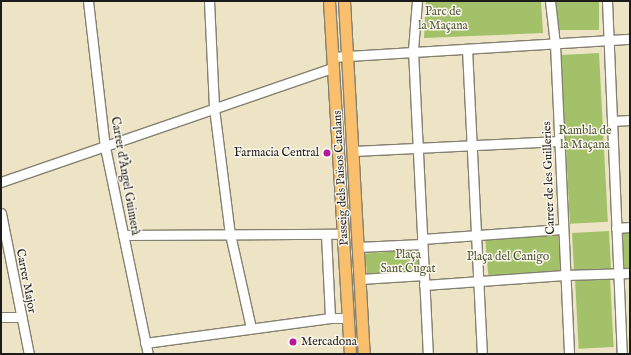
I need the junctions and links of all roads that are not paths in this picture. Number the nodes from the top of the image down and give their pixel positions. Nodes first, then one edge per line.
1 (88, 1) edge
2 (209, 1) edge
3 (329, 1) edge
4 (344, 1) edge
5 (417, 1) edge
6 (550, 1) edge
7 (607, 1) edge
8 (630, 39) edge
9 (609, 40) junction
10 (555, 44) junction
11 (467, 49) junction
12 (414, 50) junction
13 (332, 56) junction
14 (348, 56) junction
15 (332, 68) junction
16 (214, 108) junction
17 (630, 120) edge
18 (612, 121) junction
19 (560, 141) junction
20 (472, 146) junction
21 (105, 147) junction
22 (418, 148) junction
23 (353, 151) junction
24 (1, 182) edge
25 (1, 213) edge
26 (630, 227) edge
27 (616, 228) junction
28 (563, 229) junction
29 (230, 234) junction
30 (326, 234) junction
31 (341, 234) junction
32 (123, 235) junction
33 (475, 235) junction
34 (3, 237) edge
35 (422, 241) junction
36 (358, 247) junction
37 (630, 273) edge
38 (619, 274) junction
39 (424, 275) junction
40 (565, 275) junction
41 (360, 279) junction
42 (478, 282) junction
43 (424, 285) junction
44 (1, 316) edge
45 (21, 316) junction
46 (330, 318) junction
47 (347, 318) junction
48 (250, 328) junction
49 (145, 343) junction
50 (28, 354) edge
51 (148, 354) edge
52 (350, 354) edge
53 (364, 354) edge
54 (428, 354) edge
55 (482, 354) edge
56 (569, 354) edge
57 (622, 354) edge

1 - 21 street, Carrer d'Àngel Guimerà
2 - 16 street
3 - 13 main road
4 - 14 main road, Passeig dels Països Catalans
5 - 12 street
6 - 10 street, Carrer de les Guilleries
7 - 9 street
8 - 9 street
9 - 10 street
9 - 18 street
10 - 11 street
10 - 19 street, Carrer de les Guilleries
11 - 12 street
11 - 20 street
12 - 14 street
12 - 22 street
13 - 14 street
13 - 15 main road
14 - 23 main road, Passeig dels Països Catalans
15 - 16 street
15 - 31 main road
16 - 21 street
16 - 29 street
17 - 18 street
18 - 27 street
19 - 20 street
19 - 28 street, Carrer de les Guilleries
20 - 22 street
20 - 33 street
21 - 24 street
21 - 32 street, Carrer d'Àngel Guimerà
22 - 23 street
22 - 35 street
23 - 36 main road, Passeig dels Països Catalans
25 - 34 street, Carrer Major
26 - 27 street
27 - 38 street
28 - 33 street
28 - 40 street, Carrer de les Guilleries
29 - 30 street
29 - 32 street
29 - 48 street
30 - 31 street
30 - 46 street
31 - 47 main road
32 - 49 street, Carrer d'Àngel Guimerà
33 - 35 street
33 - 42 street
34 - 45 street, Carrer Major
35 - 36 street
35 - 39 street
36 - 41 main road, Passeig dels Països Catalans
37 - 38 street
38 - 40 street
38 - 57 street
39 - 41 street
39 - 43 street
40 - 42 street
40 - 56 street, Carrer de les Guilleries
41 - 53 main road, Passeig dels Països Catalans
42 - 43 street
42 - 55 street
43 - 54 street
44 - 45 street
45 - 50 street, Carrer Major
46 - 47 street
46 - 48 street
47 - 52 main road
48 - 49 street
49 - 51 street, Carrer d'Àngel Guimerà

